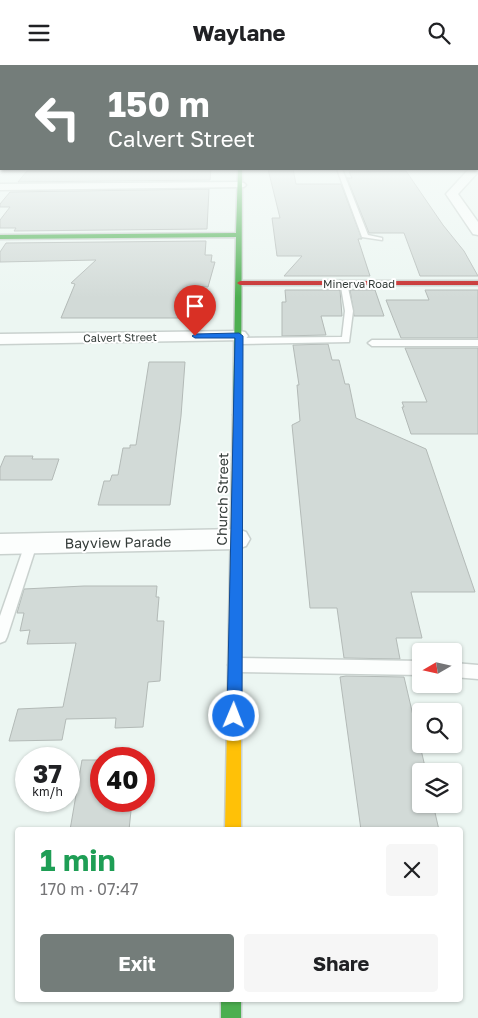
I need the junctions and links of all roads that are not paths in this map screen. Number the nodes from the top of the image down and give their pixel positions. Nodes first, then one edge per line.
1 (240, 209) edge
2 (354, 209) edge
3 (463, 209) edge
4 (478, 231) edge
5 (240, 235) junction
6 (0, 237) edge
7 (380, 239) dead end
8 (240, 283) junction
9 (343, 283) junction
10 (478, 283) edge
11 (239, 338) junction
12 (0, 339) edge
13 (372, 343) dead end
14 (478, 343) edge
15 (237, 539) junction
16 (0, 544) edge
17 (31, 544) junction
18 (0, 637) edge
19 (235, 665) junction
20 (412, 669) edge
21 (462, 671) edge
22 (478, 672) edge
23 (233, 827) edge
24 (231, 1002) edge
25 (231, 1018) edge

1 - 5 street, Church Street
2 - 7 lane
3 - 4 street
5 - 6 street
5 - 8 street, Church Street
8 - 9 street, Minerva Road
8 - 11 street, Church Street
9 - 10 street, Minerva Road
9 - 11 lane
11 - 12 street, Calvert Street
11 - 15 street, Church Street
13 - 14 lane
15 - 17 street, Bayview Parade
15 - 19 street, Church Street
16 - 17 street, Bayview Parade
17 - 18 lane
19 - 20 lane
19 - 23 street, Church Street
21 - 22 lane
24 - 25 street

